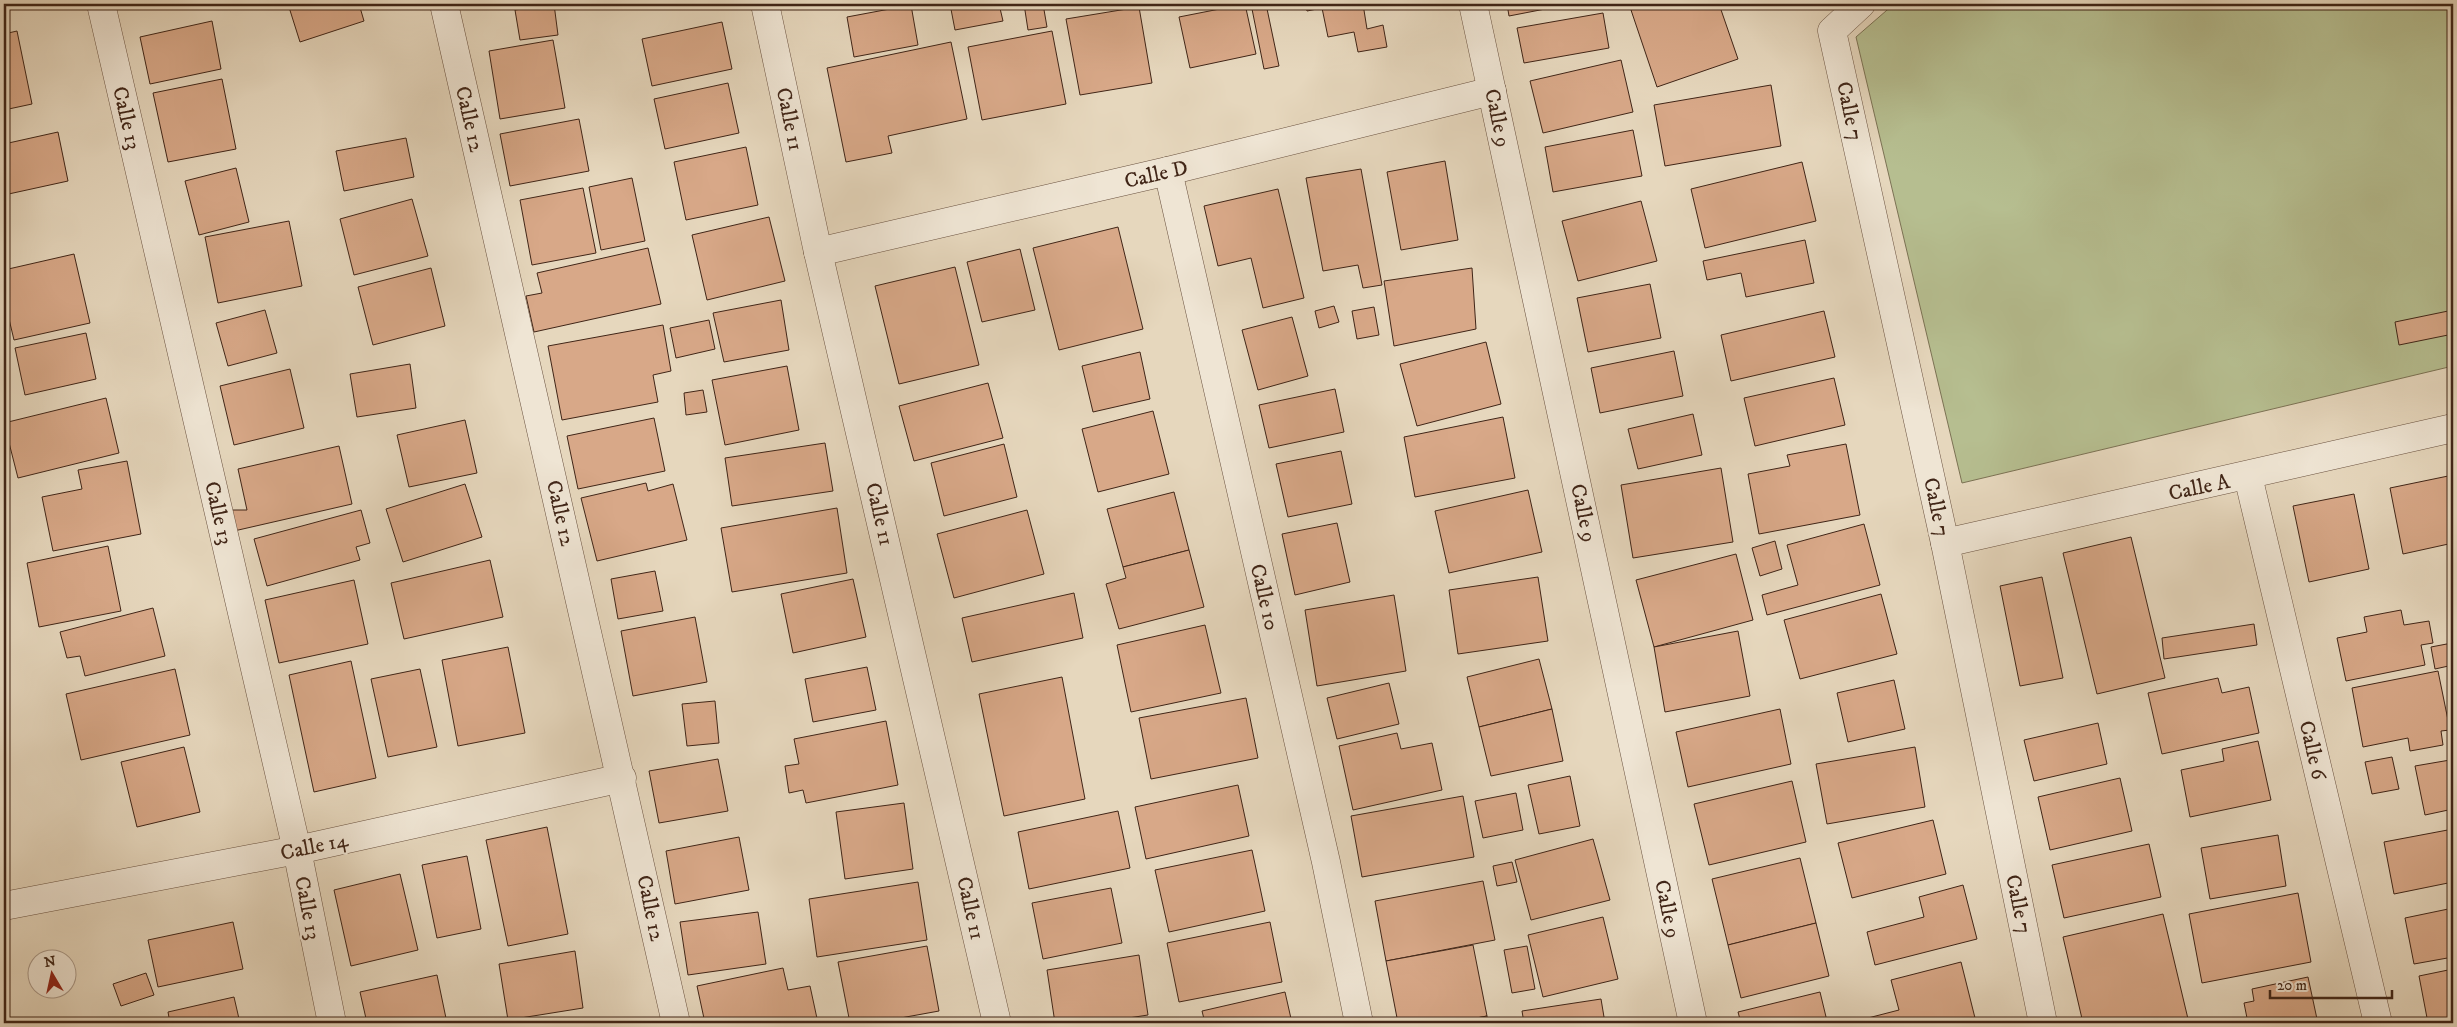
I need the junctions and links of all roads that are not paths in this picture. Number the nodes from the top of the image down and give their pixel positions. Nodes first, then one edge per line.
1 (101, 4) edge
2 (444, 4) edge
3 (765, 4) edge
4 (1473, 4) edge
5 (1861, 4) edge
6 (1492, 91) junction
7 (1168, 171) junction
8 (818, 252) junction
9 (2453, 428) edge
10 (2248, 476) junction
11 (1945, 543) junction
12 (622, 778) junction
13 (297, 850) junction
14 (4, 906) edge
15 (332, 1023) edge
16 (676, 1023) edge
17 (998, 1023) edge
18 (1358, 1023) edge
19 (1693, 1023) edge
20 (2043, 1023) edge
21 (2378, 1023) edge

1 - 13 street, Calle 13
2 - 12 street, Calle 12
3 - 8 street, Calle 11
4 - 6 street, Calle 9
5 - 11 street, Calle 7
6 - 7 street, Calle D
6 - 19 street, Calle 9
7 - 8 street, Calle D
7 - 18 street, Calle 10
8 - 17 street, Calle 11
9 - 10 street, Calle A
10 - 11 street, Calle A
10 - 21 street, Calle 6
11 - 20 street, Calle 7
12 - 13 street, Calle 14
12 - 16 street, Calle 12
13 - 14 street, Calle 14
13 - 15 street, Calle 13

